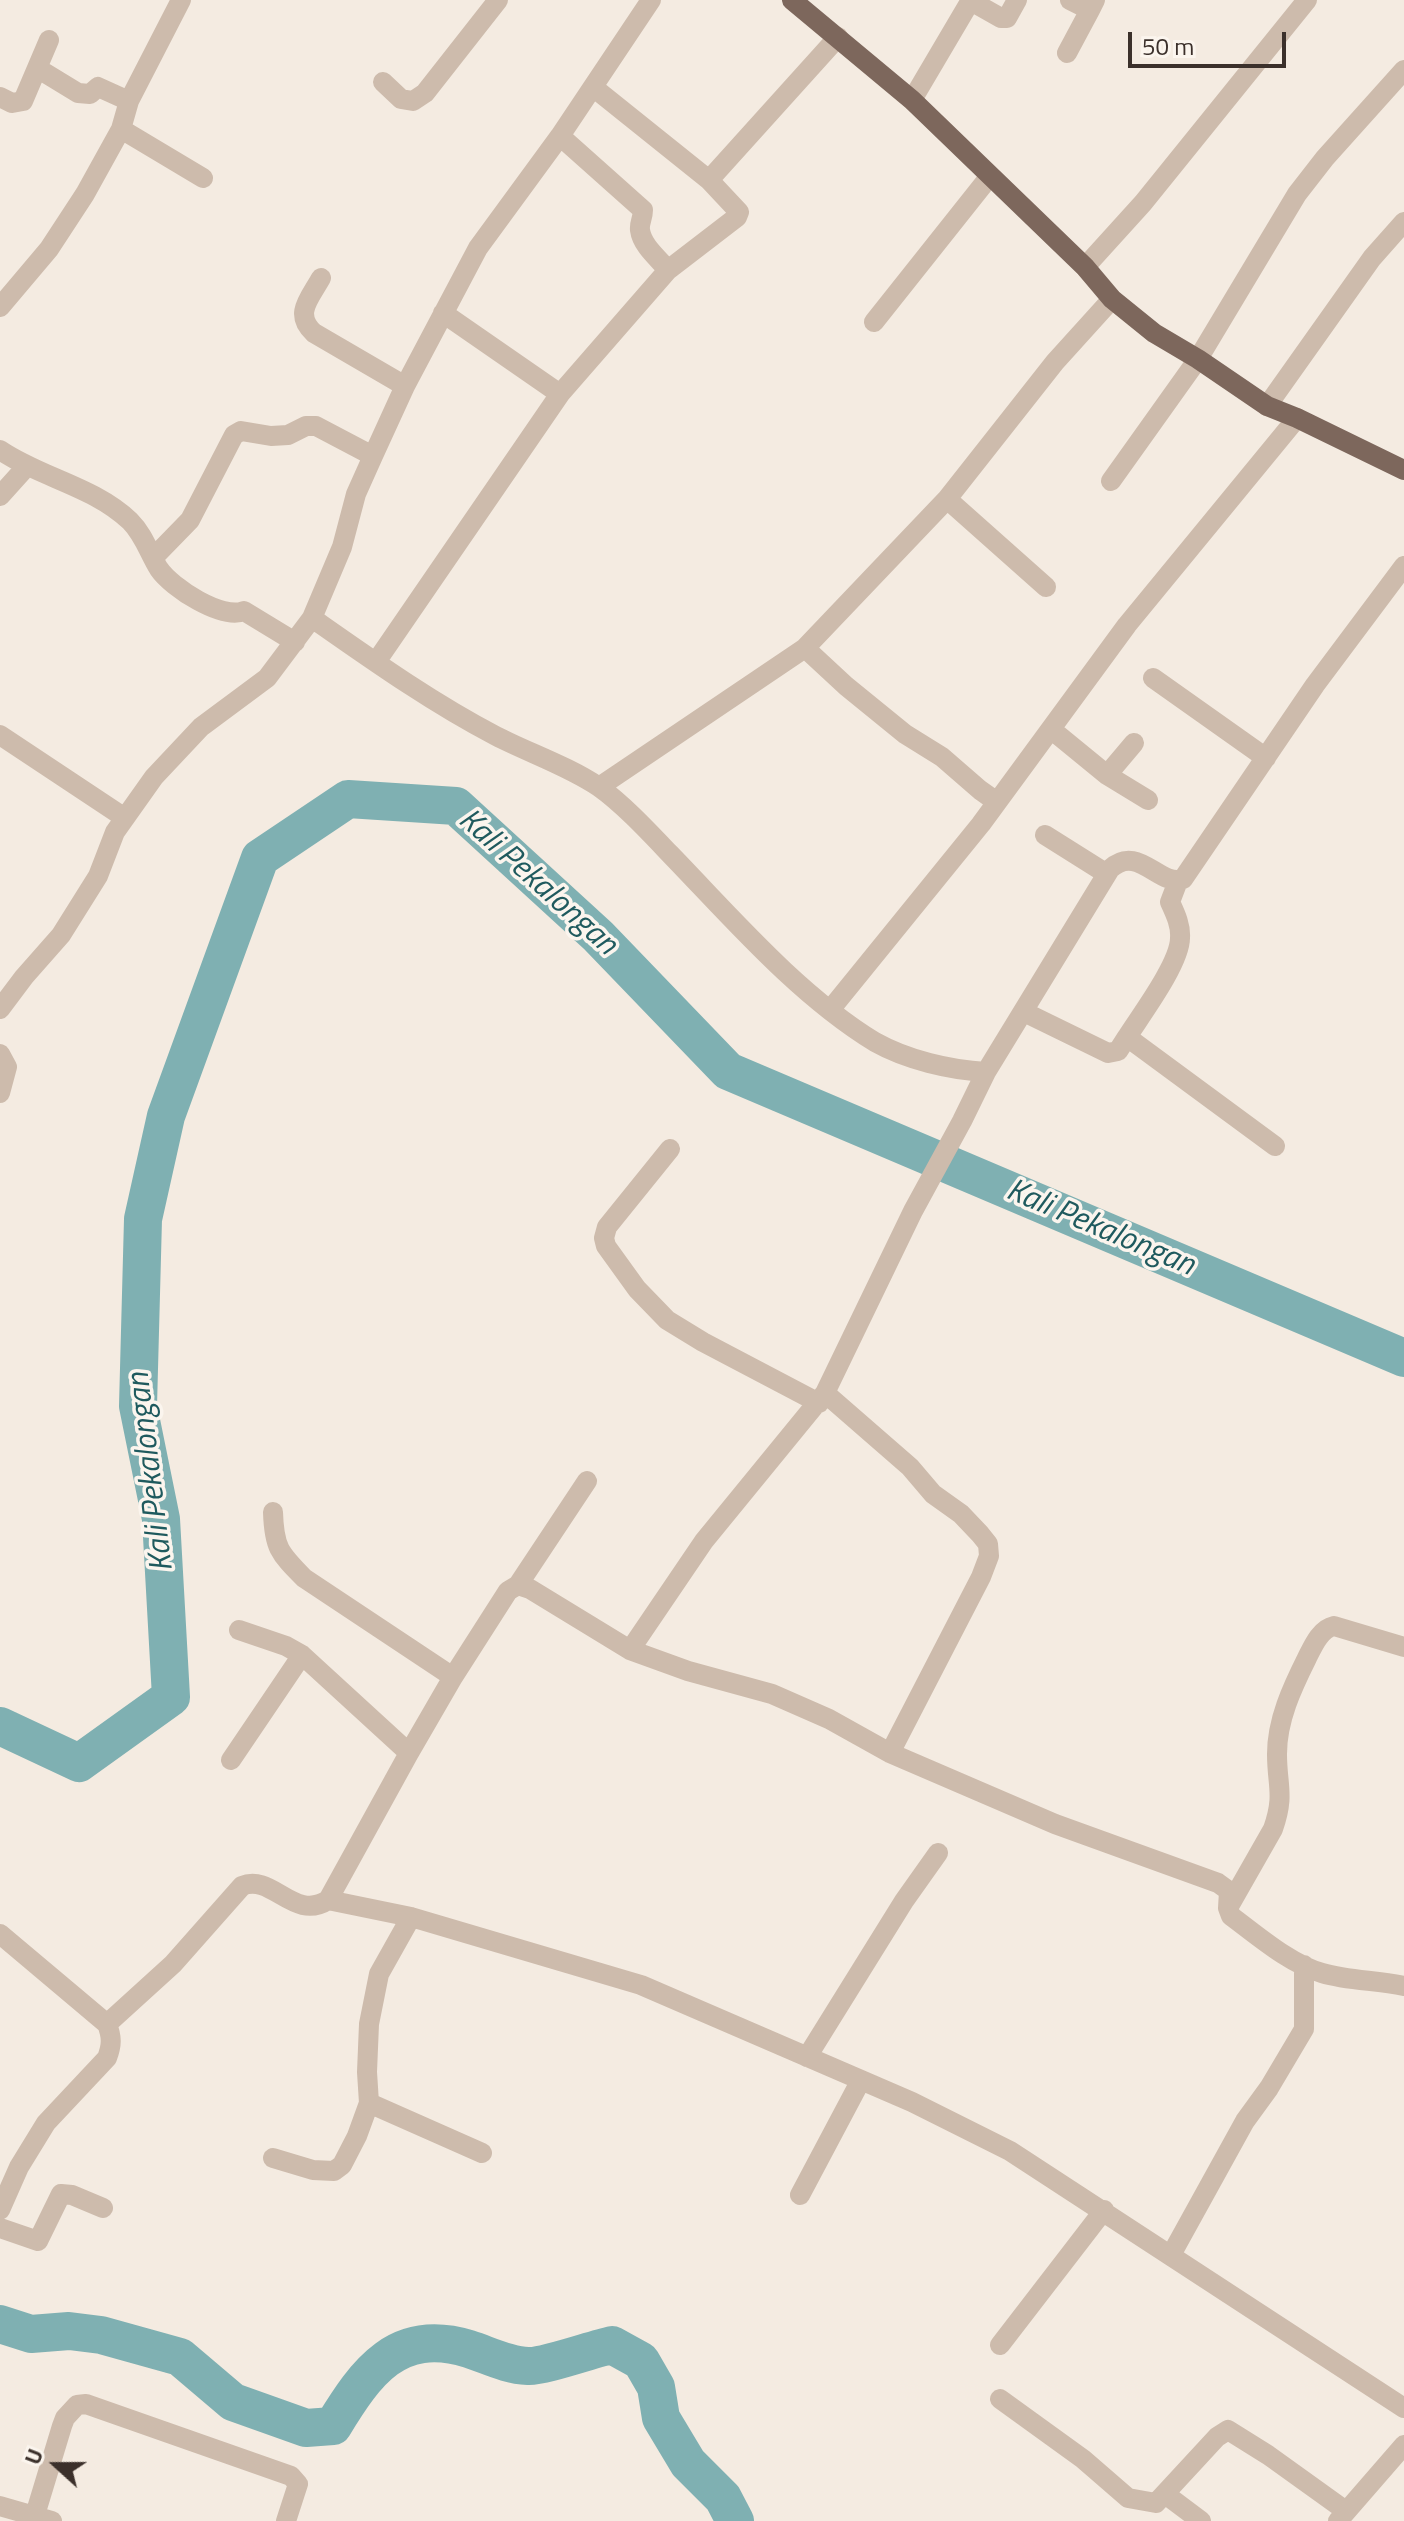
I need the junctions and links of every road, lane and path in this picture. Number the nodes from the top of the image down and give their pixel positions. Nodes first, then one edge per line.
1 (498, 0) edge
2 (651, 0) edge
3 (792, 0) edge
4 (971, 0) edge
5 (1017, 0) edge
6 (1070, 0) edge
7 (1307, 0) edge
8 (176, 2) edge
9 (1093, 5) edge
10 (838, 37) junction
11 (49, 40) dead end
12 (1067, 53) dead end
13 (37, 68) junction
14 (1404, 70) edge
15 (383, 82) dead end
16 (593, 87) junction
17 (0, 97) edge
18 (912, 100) junction
19 (129, 101) junction
20 (121, 129) junction
21 (560, 136) junction
22 (990, 176) junction
23 (203, 178) dead end
24 (709, 180) junction
25 (1404, 222) edge
26 (1085, 267) junction
27 (668, 270) junction
28 (321, 278) dead end
29 (1112, 299) junction
30 (0, 307) edge
31 (443, 313) junction
32 (874, 322) dead end
33 (1198, 359) junction
34 (405, 386) junction
35 (560, 394) junction
36 (1267, 406) junction
37 (1297, 418) junction
38 (0, 450) edge
39 (373, 456) junction
40 (27, 466) junction
41 (1404, 470) edge
42 (1111, 481) dead end
43 (0, 496) edge
44 (947, 499) junction
45 (154, 557) junction
46 (1404, 566) edge
47 (1046, 587) dead end
48 (312, 618) junction
49 (295, 642) junction
50 (805, 648) junction
51 (376, 662) junction
52 (1153, 678) dead end
53 (1052, 730) junction
54 (0, 735) edge
55 (1134, 743) dead end
56 (1266, 758) junction
57 (1107, 775) junction
58 (599, 787) junction
59 (1148, 800) dead end
60 (997, 802) junction
61 (125, 818) junction
62 (1045, 835) dead end
63 (1107, 874) junction
64 (1178, 881) junction
65 (0, 1009) edge
66 (830, 1010) junction
67 (1024, 1012) junction
68 (1127, 1037) junction
69 (0, 1054) edge
70 (986, 1072) junction
71 (0, 1093) edge
72 (1275, 1146) dead end
73 (670, 1149) dead end
74 (822, 1398) junction
75 (587, 1481) dead end
76 (273, 1512) dead end
77 (518, 1585) junction
78 (239, 1630) dead end
79 (1404, 1647) edge
80 (630, 1650) junction
81 (302, 1655) junction
82 (453, 1677) junction
83 (409, 1753) junction
84 (890, 1753) junction
85 (231, 1760) dead end
86 (938, 1853) dead end
87 (328, 1900) junction
88 (1228, 1908) junction
89 (411, 1917) junction
90 (0, 1934) edge
91 (1304, 1965) junction
92 (1404, 1986) edge
93 (107, 2024) junction
94 (807, 2057) junction
95 (861, 2080) junction
96 (369, 2103) junction
97 (482, 2153) dead end
98 (273, 2158) dead end
99 (800, 2195) dead end
100 (103, 2208) dead end
101 (0, 2210) edge
102 (1104, 2210) junction
103 (0, 2228) edge
104 (1171, 2255) junction
105 (1000, 2345) dead end
106 (1000, 2399) dead end
107 (1404, 2408) edge
108 (1404, 2445) edge
109 (1165, 2494) junction
110 (23, 2515) edge
111 (1342, 2516) edge
112 (286, 2521) edge
113 (1201, 2521) edge

1 - 15 street
2 - 16 street
3 - 10 main road
4 - 5 street
4 - 18 street
6 - 9 street
7 - 26 street
8 - 19 street
9 - 12 street
10 - 18 main road
10 - 24 street
11 - 13 street
13 - 17 street
13 - 19 street
14 - 33 street
16 - 21 street
16 - 24 street
18 - 22 main road
19 - 20 street
20 - 23 street
20 - 30 street
21 - 27 street
21 - 31 street
22 - 26 main road
22 - 32 street
24 - 27 street
25 - 36 street
26 - 29 main road
27 - 35 street
28 - 34 street
29 - 33 main road
29 - 44 street
31 - 34 street
31 - 35 street
33 - 36 main road
33 - 42 street
34 - 39 street
35 - 51 street
36 - 37 main road
37 - 41 main road
37 - 53 street
38 - 40 street
39 - 45 street
39 - 48 street
40 - 43 street
40 - 45 street
44 - 47 street
44 - 50 street
45 - 49 street
46 - 56 street
48 - 49 street
48 - 51 street
49 - 61 street
50 - 58 street
50 - 60 street
51 - 58 street
52 - 56 street
53 - 57 street
53 - 60 street
54 - 61 street
55 - 57 street
56 - 64 street
57 - 59 street
58 - 66 street
60 - 66 street
61 - 65 street
62 - 63 street
63 - 64 street
63 - 67 street
64 - 68 street
66 - 70 street
67 - 68 street
67 - 70 street
68 - 72 street
69 - 71 street
70 - 74 street
73 - 74 street
74 - 80 street
74 - 84 street
75 - 77 street
76 - 82 street
77 - 80 street
77 - 82 street
78 - 81 street
79 - 88 street
80 - 84 street
81 - 83 street
81 - 85 street
82 - 83 street
83 - 87 street
84 - 88 street
86 - 94 street
87 - 89 street
87 - 93 street
88 - 91 street
89 - 94 street
89 - 96 street
90 - 93 street
91 - 92 street
91 - 104 street
93 - 101 street
94 - 95 street
95 - 99 street
95 - 102 street
96 - 97 street
96 - 98 street
100 - 103 street
102 - 104 street
102 - 105 street
104 - 107 street
106 - 109 street
108 - 111 street
109 - 111 street
109 - 113 street
110 - 112 street

